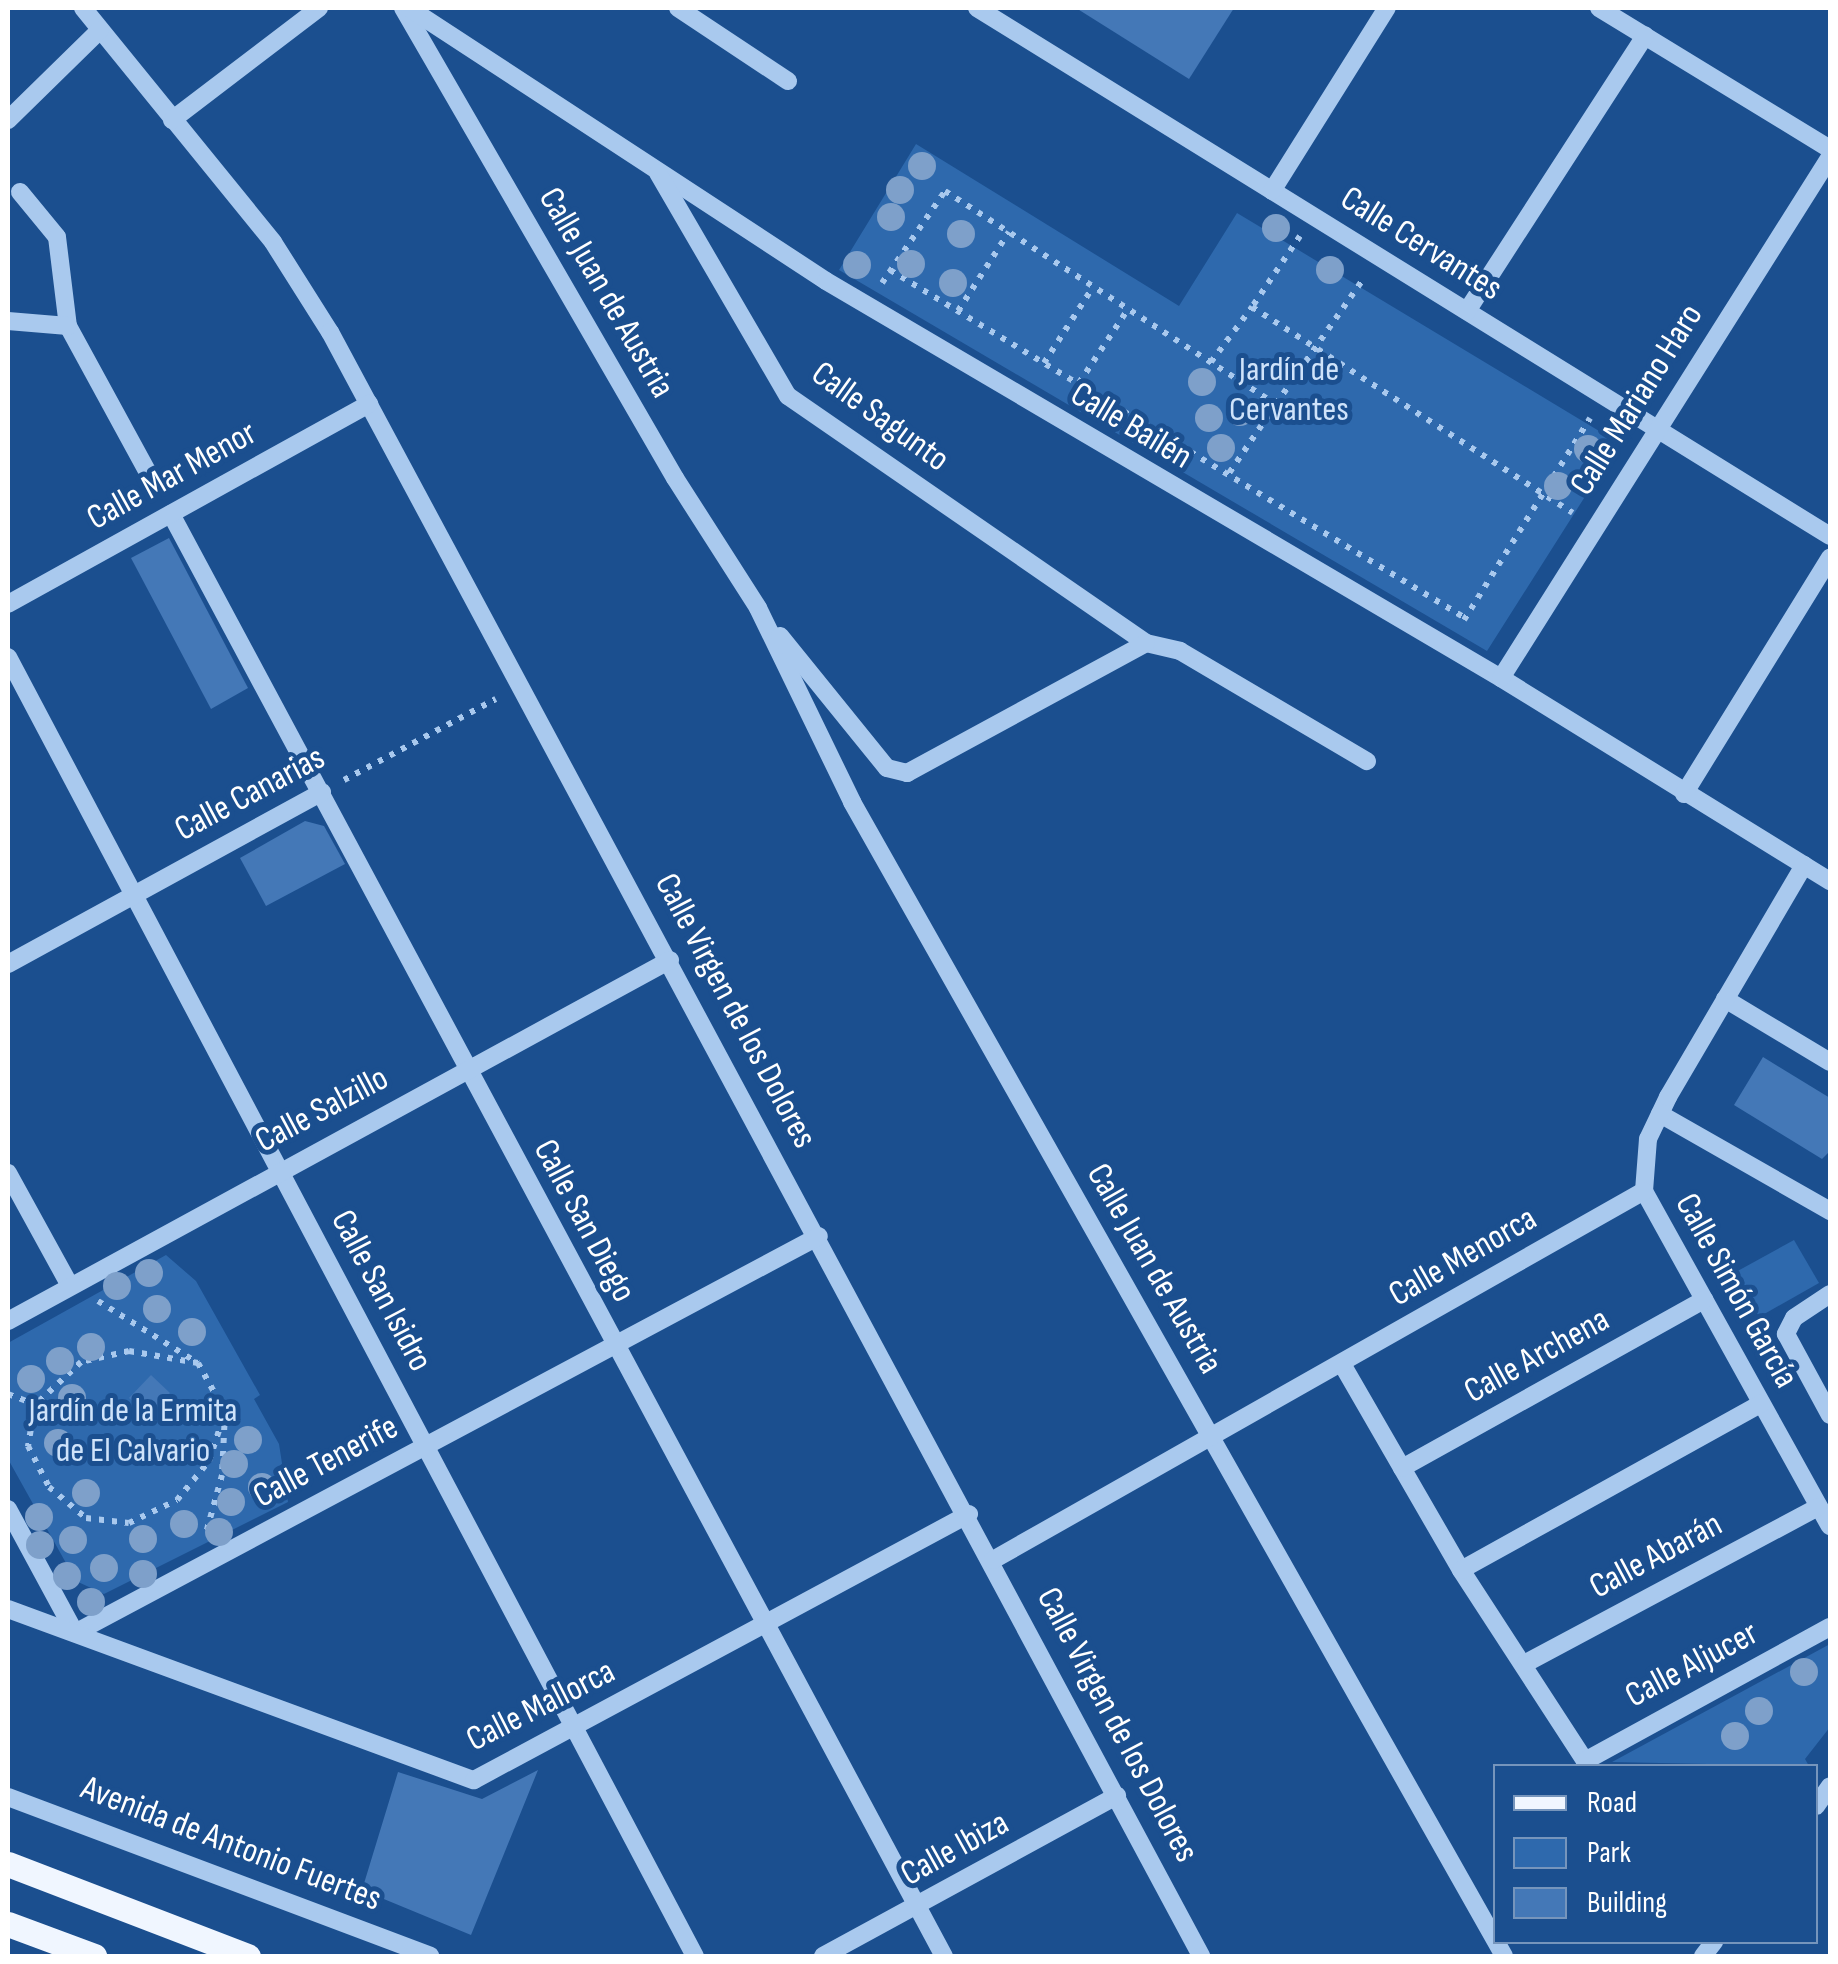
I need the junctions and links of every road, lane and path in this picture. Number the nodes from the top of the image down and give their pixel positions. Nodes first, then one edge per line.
1 (83, 8) edge
2 (319, 8) edge
3 (406, 8) edge
4 (678, 8) edge
5 (977, 8) edge
6 (1387, 8) edge
7 (1599, 8) edge
8 (100, 30) junction
9 (1646, 36) junction
10 (788, 81) dead end
11 (8, 120) edge
12 (172, 120) junction
13 (1830, 149) edge
14 (1830, 157) edge
15 (656, 169) junction
16 (1272, 190) junction
17 (20, 192) dead end
18 (1314, 217) junction
19 (1009, 232) junction
20 (1379, 256) junction
21 (890, 270) junction
22 (1094, 287) junction
23 (867, 305) junction
24 (1252, 307) junction
25 (1128, 308) junction
26 (1468, 311) junction
27 (958, 312) junction
28 (8, 321) edge
29 (68, 326) junction
30 (1317, 348) junction
31 (1211, 362) junction
32 (1044, 363) junction
33 (1078, 384) junction
34 (1604, 396) junction
35 (369, 404) junction
36 (1276, 404) junction
37 (1656, 428) junction
38 (1228, 474) junction
39 (154, 484) dead end
40 (1543, 494) junction
41 (1206, 508) junction
42 (171, 514) junction
43 (1596, 527) junction
44 (1830, 536) edge
45 (1830, 558) edge
46 (8, 604) edge
47 (758, 608) junction
48 (1465, 618) junction
49 (1146, 643) junction
50 (1446, 647) junction
51 (8, 657) edge
52 (1502, 678) junction
53 (524, 684) junction
54 (1367, 761) dead end
55 (322, 792) junction
56 (1684, 794) junction
57 (1804, 866) junction
58 (1830, 881) edge
59 (132, 895) junction
60 (670, 960) junction
61 (8, 964) edge
62 (1725, 999) junction
63 (1830, 1062) edge
64 (467, 1068) junction
65 (1660, 1114) junction
66 (280, 1170) junction
67 (8, 1174) edge
68 (1644, 1191) junction
69 (1830, 1211) edge
70 (819, 1236) junction
71 (70, 1286) junction
72 (1830, 1294) edge
73 (1704, 1300) junction
74 (8, 1321) edge
75 (614, 1346) junction
76 (198, 1363) junction
77 (1342, 1364) junction
78 (8, 1394) edge
79 (35, 1404) junction
80 (1762, 1404) junction
81 (1828, 1405) edge
82 (225, 1412) junction
83 (1212, 1437) junction
84 (426, 1446) junction
85 (1402, 1468) junction
86 (1818, 1507) junction
87 (8, 1510) edge
88 (969, 1514) junction
89 (1830, 1526) edge
90 (993, 1560) junction
91 (1461, 1570) junction
92 (182, 1576) junction
93 (8, 1609) edge
94 (763, 1626) junction
95 (1830, 1627) edge
96 (75, 1633) junction
97 (1526, 1663) junction
98 (576, 1726) junction
99 (8, 1796) edge
100 (1117, 1796) junction
101 (8, 1864) edge
102 (918, 1906) junction
103 (8, 1924) edge
104 (1493, 1936) edge
105 (94, 1956) edge
106 (248, 1956) edge
107 (430, 1956) edge
108 (695, 1956) edge
109 (823, 1956) edge
110 (944, 1956) edge
111 (1202, 1956) edge

1 - 8 street, Calle Virgen de los Dolores
2 - 12 street
3 - 15 street, Calle Bailén
3 - 47 street, Calle Juan de Austria
4 - 10 street
5 - 16 street, Calle Cervantes
6 - 16 street
7 - 9 street
8 - 11 street
8 - 12 street, Calle Virgen de los Dolores
9 - 13 street
9 - 26 street
12 - 35 street, Calle Virgen de los Dolores
14 - 37 street, Calle Mariano Haro
15 - 23 street, Calle Bailén
15 - 49 street, Calle Sagunto
16 - 18 street, Calle Cervantes
17 - 29 street
18 - 20 street, Calle Cervantes
18 - 24 path
19 - 21 path
19 - 22 path
19 - 27 path
20 - 26 street, Calle Cervantes
20 - 30 path
21 - 23 path
21 - 27 path
22 - 25 path
22 - 32 path
23 - 41 street, Calle Bailén
24 - 30 path
24 - 31 path
25 - 31 path
25 - 33 path
26 - 34 street, Calle Cervantes
27 - 32 path
28 - 29 street
29 - 39 street
30 - 36 path
30 - 40 path
31 - 36 path
32 - 33 path
33 - 38 path
34 - 37 street, Calle Cervantes
34 - 40 path
35 - 42 street, Calle Mar Menor
35 - 53 street, Calle Virgen de los Dolores
36 - 38 path
37 - 43 street, Calle Mariano Haro
37 - 44 street, Calle Cervantes
38 - 41 path
38 - 48 path
40 - 43 path
40 - 48 path
41 - 50 street, Calle Bailén
42 - 46 street, Calle Mar Menor
42 - 55 street, Calle San Diego
43 - 52 street, Calle Mariano Haro
45 - 56 street
47 - 49 street, Calle Juan de Austria
47 - 83 street, Calle Juan de Austria
48 - 50 path
49 - 54 street, Calle Sagunto
50 - 52 street, Calle Bailén
51 - 59 street, Calle San Isidro
52 - 56 street, Calle Bailén
53 - 55 path, Calle Canarias
53 - 60 street, Calle Virgen de los Dolores
55 - 59 street, Calle Canarias
55 - 64 street, Calle San Diego
56 - 57 street, Calle Bailén
57 - 58 street, Calle Bailén
57 - 62 street
59 - 61 street, Calle Canarias
59 - 66 street, Calle San Isidro
60 - 64 street, Calle Salzillo
60 - 70 street, Calle Virgen de los Dolores
62 - 63 street
62 - 65 street
64 - 66 street, Calle Salzillo
64 - 75 street, Calle San Diego
65 - 68 street
65 - 69 street
66 - 71 street, Calle Salzillo
66 - 84 street, Calle San Isidro
67 - 71 street
68 - 73 street, Calle Simón García
68 - 77 street, Calle Menorca
70 - 75 street, Calle Tenerife
70 - 88 street, Calle Virgen de los Dolores
71 - 74 street, Calle Salzillo
71 - 76 path
72 - 81 street
73 - 80 street, Calle Simón García
73 - 85 street, Calle Archena
75 - 84 street, Calle Tenerife
75 - 94 street, Calle San Diego
76 - 79 path
76 - 82 path
77 - 83 street, Calle Menorca
77 - 85 street
78 - 79 path
79 - 82 path
80 - 86 street, Calle Simón García
80 - 91 street
82 - 92 path
83 - 90 street, Calle Menorca
83 - 104 street, Calle Juan de Austria
84 - 92 street, Calle Tenerife
84 - 98 street, Calle San Isidro
85 - 91 street
86 - 89 street, Calle Simón García
86 - 97 street, Calle Abarán
87 - 96 street
88 - 90 street, Calle Virgen de los Dolores
88 - 94 street, Calle Mallorca
90 - 100 street, Calle Virgen de los Dolores
91 - 97 street
92 - 96 street, Calle Tenerife
93 - 96 street, Calle Mallorca
94 - 98 street, Calle Mallorca
94 - 102 street, Calle San Diego
95 - 97 street, Calle Aljucer
96 - 98 street, Calle Mallorca
98 - 108 street, Calle San Isidro
99 - 107 street, Avenida de Antonio Fuertes
100 - 102 street, Calle Ibiza
100 - 111 street, Calle Virgen de los Dolores
101 - 106 main road
102 - 109 street, Calle Ibiza
102 - 110 street, Calle San Diego
103 - 105 main road

